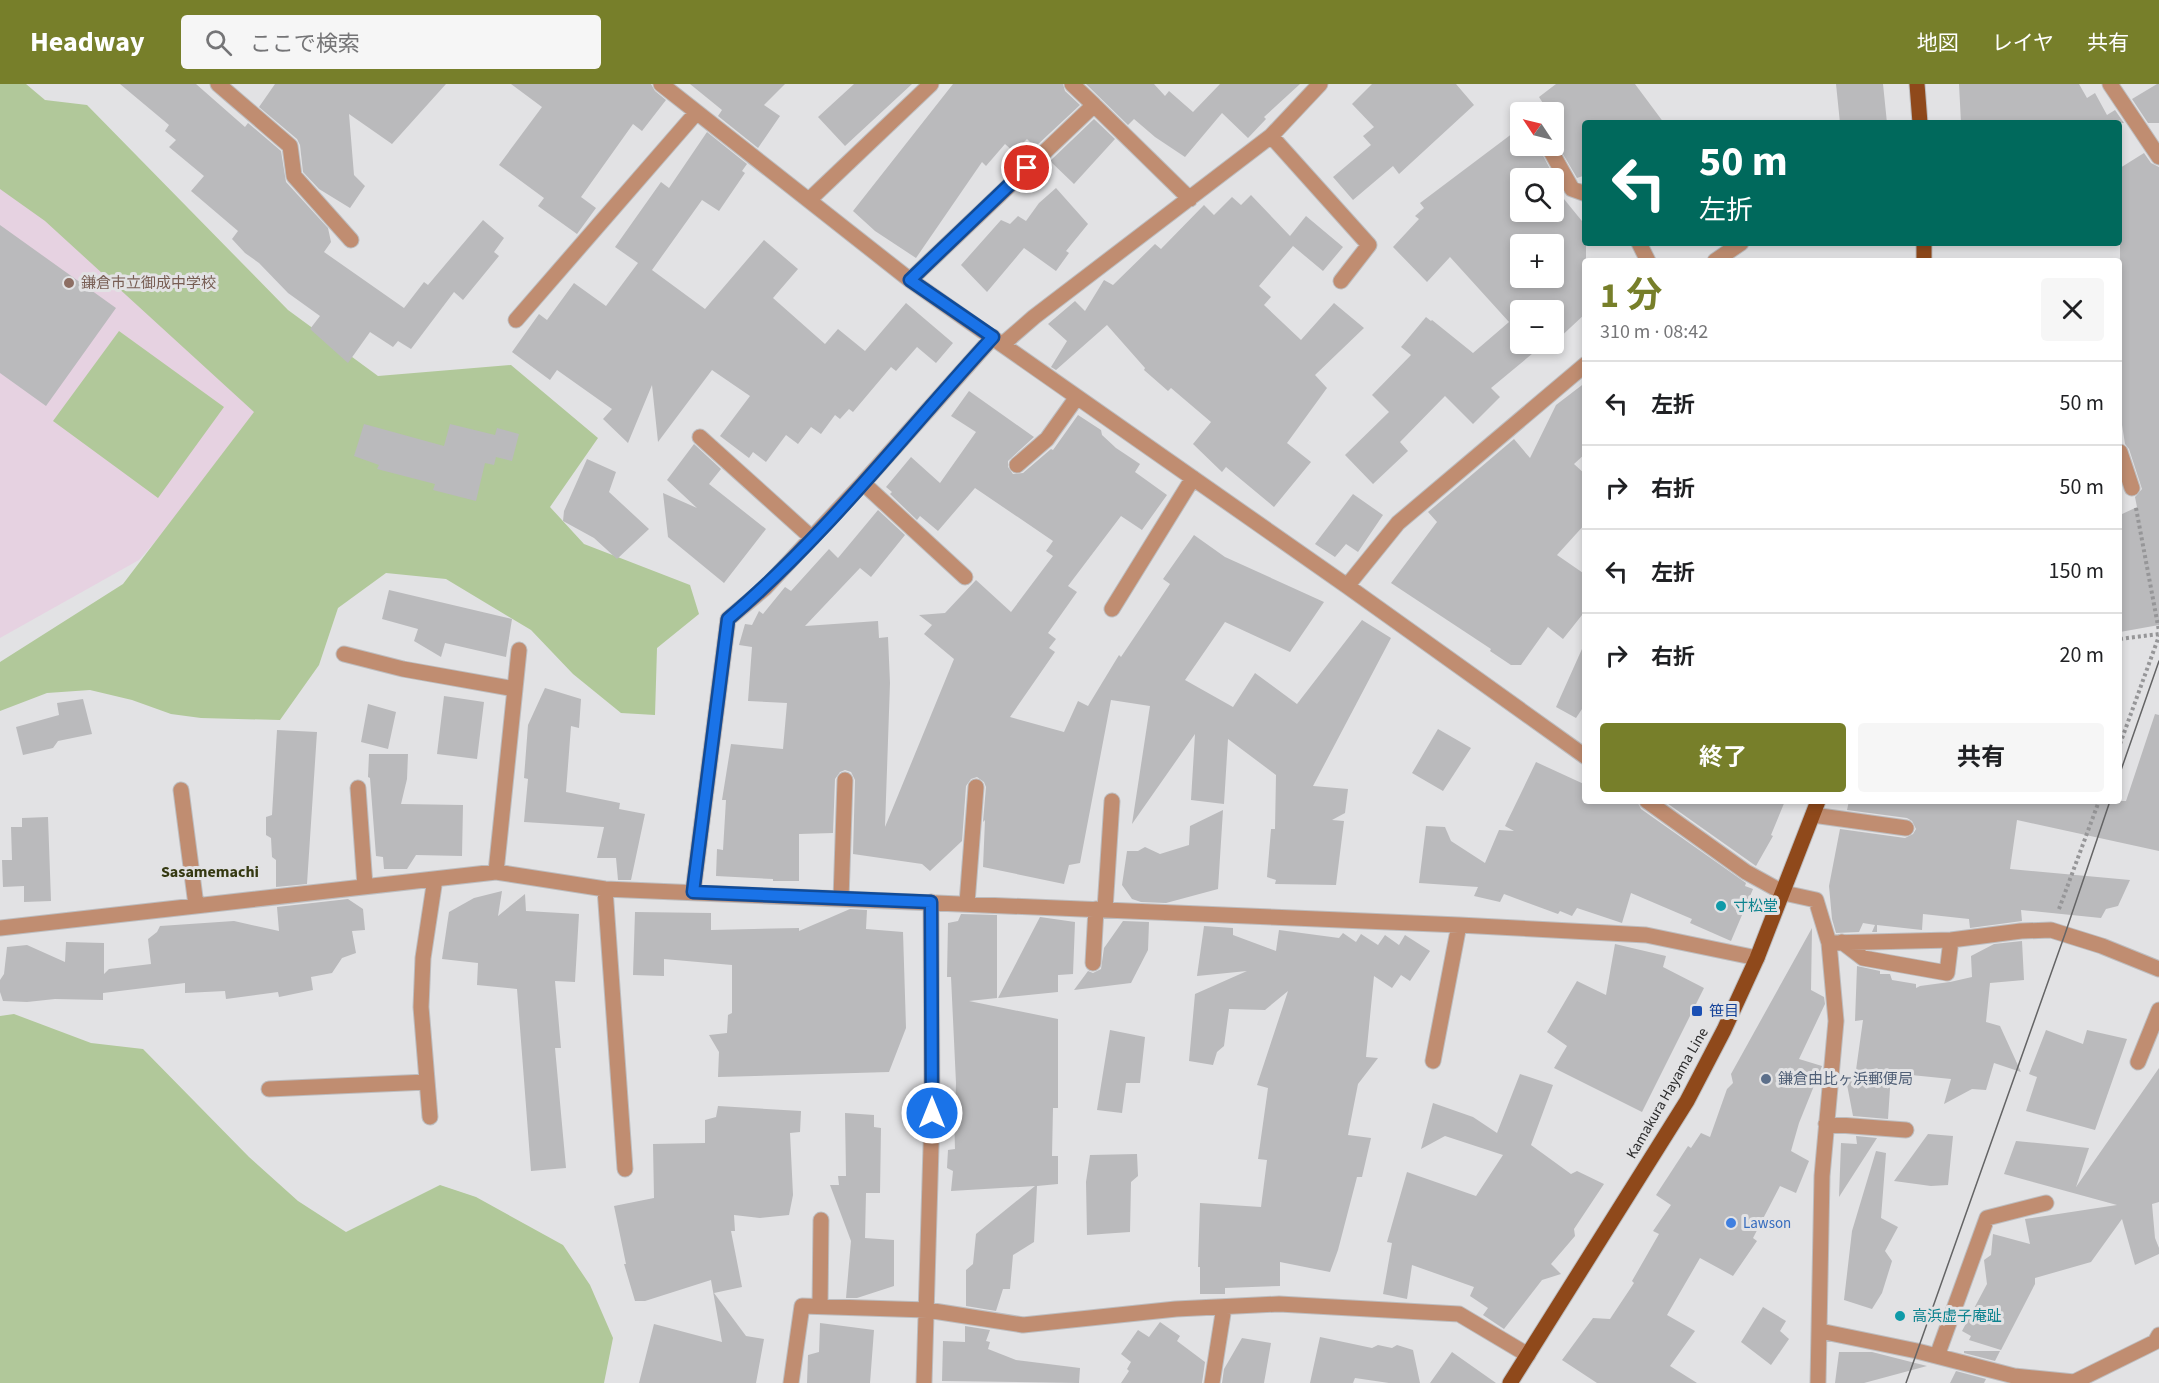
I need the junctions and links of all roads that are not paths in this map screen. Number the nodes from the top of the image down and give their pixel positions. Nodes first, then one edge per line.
1 (218, 84) edge
2 (661, 84) edge
3 (931, 84) edge
4 (1072, 84) edge
5 (1320, 84) edge
6 (1917, 84) edge
7 (2110, 84) edge
8 (1094, 105) junction
9 (696, 113) junction
10 (1920, 120) edge
11 (1271, 136) junction
12 (1554, 156) edge
13 (2159, 157) edge
14 (1582, 193) edge
15 (1190, 199) junction
16 (809, 200) junction
17 (351, 240) dead end
18 (1737, 246) edge
19 (1719, 258) edge
20 (910, 280) junction
21 (1341, 281) dead end
22 (516, 320) dead end
23 (998, 340) junction
24 (1582, 367) edge
25 (1077, 397) junction
26 (700, 437) dead end
27 (2122, 458) edge
28 (1017, 465) dead end
29 (1193, 478) junction
30 (863, 483) junction
31 (2132, 488) road end
32 (812, 538) junction
33 (965, 577) dead end
34 (1347, 586) junction
35 (1112, 609) dead end
36 (519, 650) dead end
37 (344, 654) dead end
38 (515, 689) junction
39 (1582, 754) edge
40 (845, 780) dead end
41 (976, 787) dead end
42 (358, 788) dead end
43 (181, 790) dead end
44 (1112, 801) dead end
45 (1651, 804) edge
46 (1816, 808) edge
47 (1906, 828) dead end
48 (496, 872) junction
49 (435, 879) junction
50 (365, 886) junction
51 (605, 890) junction
52 (693, 892) junction
53 (1784, 893) junction
54 (841, 898) junction
55 (931, 902) junction
56 (966, 903) junction
57 (196, 905) junction
58 (1101, 909) junction
59 (1459, 925) junction
60 (0, 928) edge
61 (1951, 940) junction
62 (1836, 942) junction
63 (1757, 958) junction
64 (1093, 963) dead end
65 (2159, 969) edge
66 (2159, 1010) edge
67 (1434, 1061) dead end
68 (2138, 1062) dead end
69 (427, 1082) junction
70 (269, 1089) dead end
71 (430, 1117) dead end
72 (1826, 1124) junction
73 (1906, 1130) dead end
74 (625, 1169) dead end
75 (2046, 1203) dead end
76 (821, 1220) dead end
77 (820, 1306) junction
78 (1224, 1306) junction
79 (927, 1310) junction
80 (1820, 1331) junction
81 (2159, 1335) edge
82 (1528, 1354) junction
83 (1937, 1356) junction
84 (791, 1383) edge
85 (924, 1383) edge
86 (1212, 1383) edge
87 (1510, 1383) edge
88 (1818, 1383) edge

1 - 17 street
2 - 9 street
3 - 16 street
4 - 8 street
5 - 11 street
6 - 10 main road
7 - 13 street
8 - 15 street
8 - 20 street
9 - 16 street
9 - 22 street
11 - 15 street
11 - 21 street
12 - 14 street
15 - 23 street
16 - 20 street
18 - 19 street
20 - 23 street
23 - 25 street
23 - 30 street
24 - 34 street
25 - 28 street
25 - 29 street
26 - 32 street
27 - 31 street
29 - 34 street
29 - 35 street
30 - 32 street
30 - 33 street
32 - 52 street
34 - 39 street
36 - 38 street
37 - 38 street
38 - 48 street
40 - 54 street
41 - 56 street
42 - 50 street
43 - 57 street
44 - 58 street
45 - 53 street
46 - 47 street
46 - 53 main road, Kamakura Hayama Line
48 - 49 street
48 - 51 street
49 - 50 street
49 - 69 street
50 - 57 street
51 - 52 street
51 - 74 street
52 - 54 street
53 - 62 street
53 - 63 main road, Kamakura Hayama Line
54 - 55 street
55 - 56 street
55 - 79 street
56 - 58 street
57 - 60 street
58 - 59 street
58 - 64 street
59 - 63 street
59 - 67 street
61 - 62 street
61 - 62 street
61 - 65 street
62 - 72 street
63 - 82 main road, Kamakura Hayama Line
66 - 68 street
69 - 70 street
69 - 71 street
72 - 73 street
72 - 80 street
75 - 83 street
76 - 77 street
77 - 79 street
77 - 84 street
78 - 79 street
78 - 82 street
78 - 86 street
79 - 85 street
80 - 83 street
80 - 88 street
81 - 83 street
82 - 87 main road, Kamakura Hayama Line

